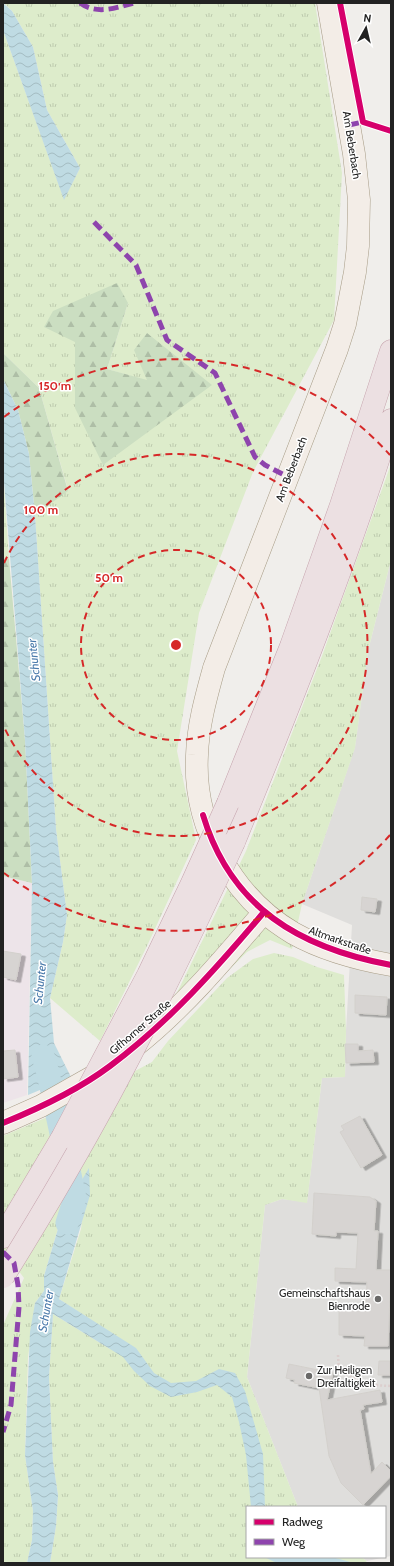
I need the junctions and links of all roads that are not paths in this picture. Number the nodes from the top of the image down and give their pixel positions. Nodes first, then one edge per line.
1 (328, 3) edge
2 (391, 351) edge
3 (391, 420) edge
4 (264, 912) junction
5 (391, 965) edge
6 (10, 1120) edge
7 (3, 1237) edge
8 (3, 1277) edge

1 - 4 main road, Am Beberbach
2 - 7 highway, bridge
3 - 8 highway, bridge
4 - 5 main road, Altmarkstraße
4 - 6 main road, Gifhorner Straße, bridge

